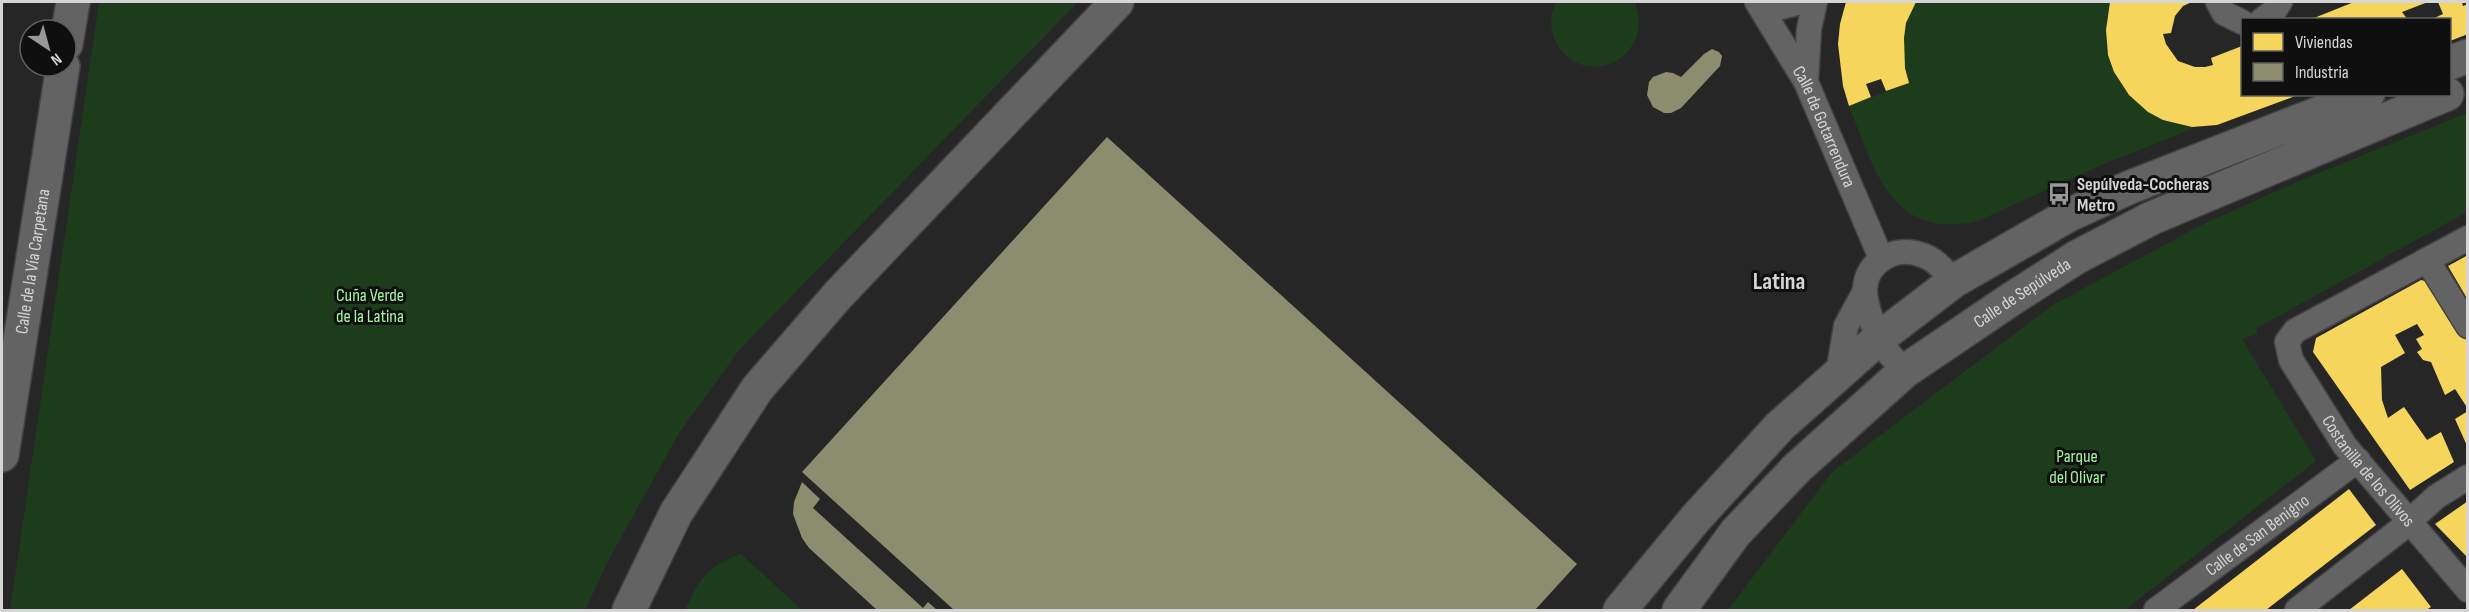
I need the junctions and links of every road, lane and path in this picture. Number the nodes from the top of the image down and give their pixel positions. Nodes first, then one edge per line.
1 (73, 2) edge
2 (1117, 2) edge
3 (1757, 2) edge
4 (1763, 2) edge
5 (1801, 2) edge
6 (1815, 2) edge
7 (2218, 2) edge
8 (2280, 2) edge
9 (70, 18) edge
10 (2265, 18) edge
11 (2241, 22) edge
12 (2468, 56) edge
13 (2451, 63) edge
14 (61, 78) edge
15 (1806, 82) junction
16 (2468, 86) edge
17 (2451, 93) edge
18 (2363, 96) edge
19 (2444, 96) edge
20 (2468, 238) edge
21 (1881, 258) junction
22 (2427, 260) junction
23 (1954, 281) junction
24 (1864, 291) junction
25 (2468, 326) edge
26 (1878, 339) junction
27 (1905, 371) junction
28 (1838, 374) junction
29 (2, 455) edge
30 (2358, 460) junction
31 (2468, 477) edge
32 (2409, 522) junction
33 (2468, 590) edge
34 (629, 610) edge
35 (1620, 610) edge
36 (1679, 610) edge
37 (2156, 610) edge
38 (2297, 610) edge

1 - 9 street
2 - 34 street
3 - 15 street, Calle de Gotarrendura
4 - 5 street
6 - 15 street
7 - 11 street
8 - 10 street
12 - 13 street
14 - 29 street, Calle de la Vía Carpetana
15 - 21 street, Calle de Gotarrendura
16 - 17 street, Calle de Sepúlveda
18 - 23 street
19 - 27 street, Calle de Sepúlveda
20 - 22 street
21 - 23 street
21 - 24 street
22 - 25 street
22 - 30 street, Costanilla de los Olivos
23 - 26 street
23 - 27 street
24 - 26 street
24 - 28 street
26 - 27 street
26 - 28 street
27 - 36 street, Calle de Sepúlveda
28 - 35 street
30 - 32 street, Costanilla de los Olivos
30 - 37 street, Calle de San Benigno
31 - 32 street
32 - 33 street, Costanilla de los Olivos
32 - 38 street

